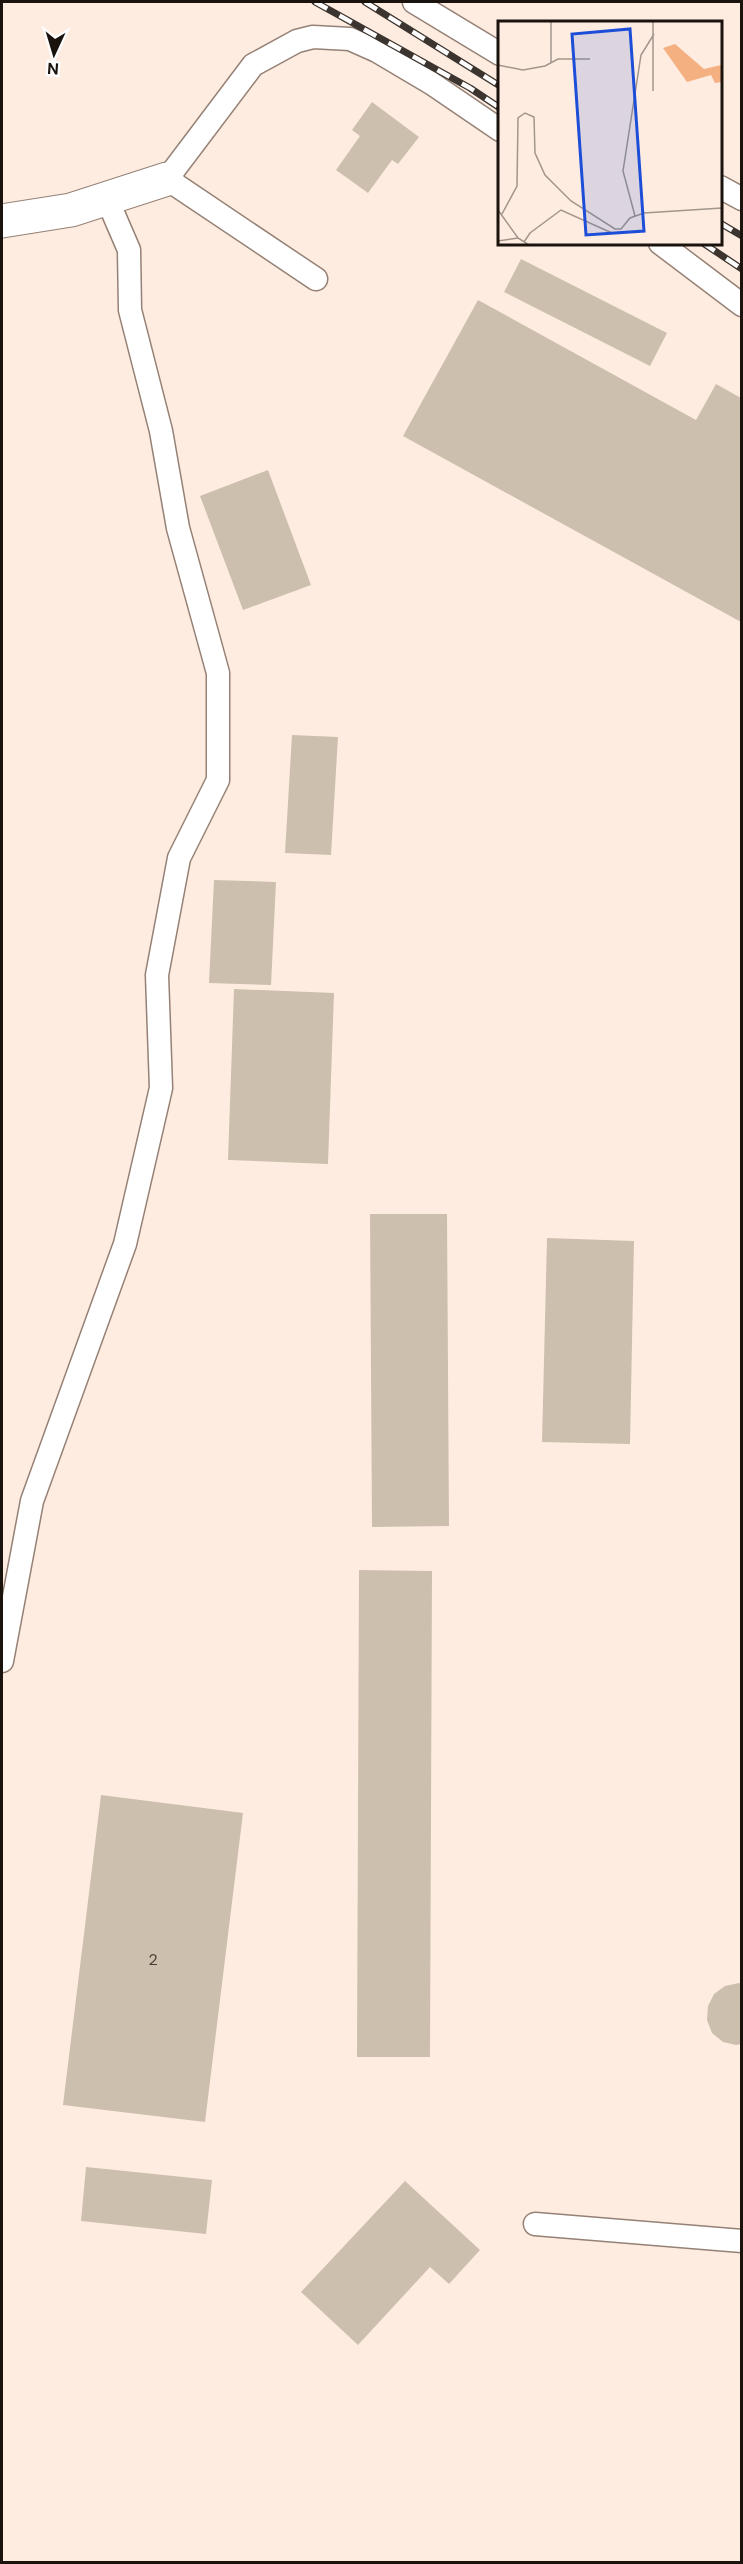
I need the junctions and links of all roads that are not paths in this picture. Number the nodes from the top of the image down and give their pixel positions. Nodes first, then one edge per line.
1 (414, 2) edge
2 (498, 53) edge
3 (498, 129) edge
4 (167, 179) junction
5 (722, 188) edge
6 (107, 199) junction
7 (741, 199) edge
8 (2, 221) edge
9 (661, 244) edge
10 (316, 279) dead end
11 (741, 305) edge
12 (2, 1661) edge
13 (535, 2224) dead end
14 (741, 2241) edge

1 - 2 lane
3 - 4 lane
4 - 6 street
4 - 10 lane
5 - 7 lane
6 - 8 street
6 - 12 lane
9 - 11 lane
13 - 14 lane

